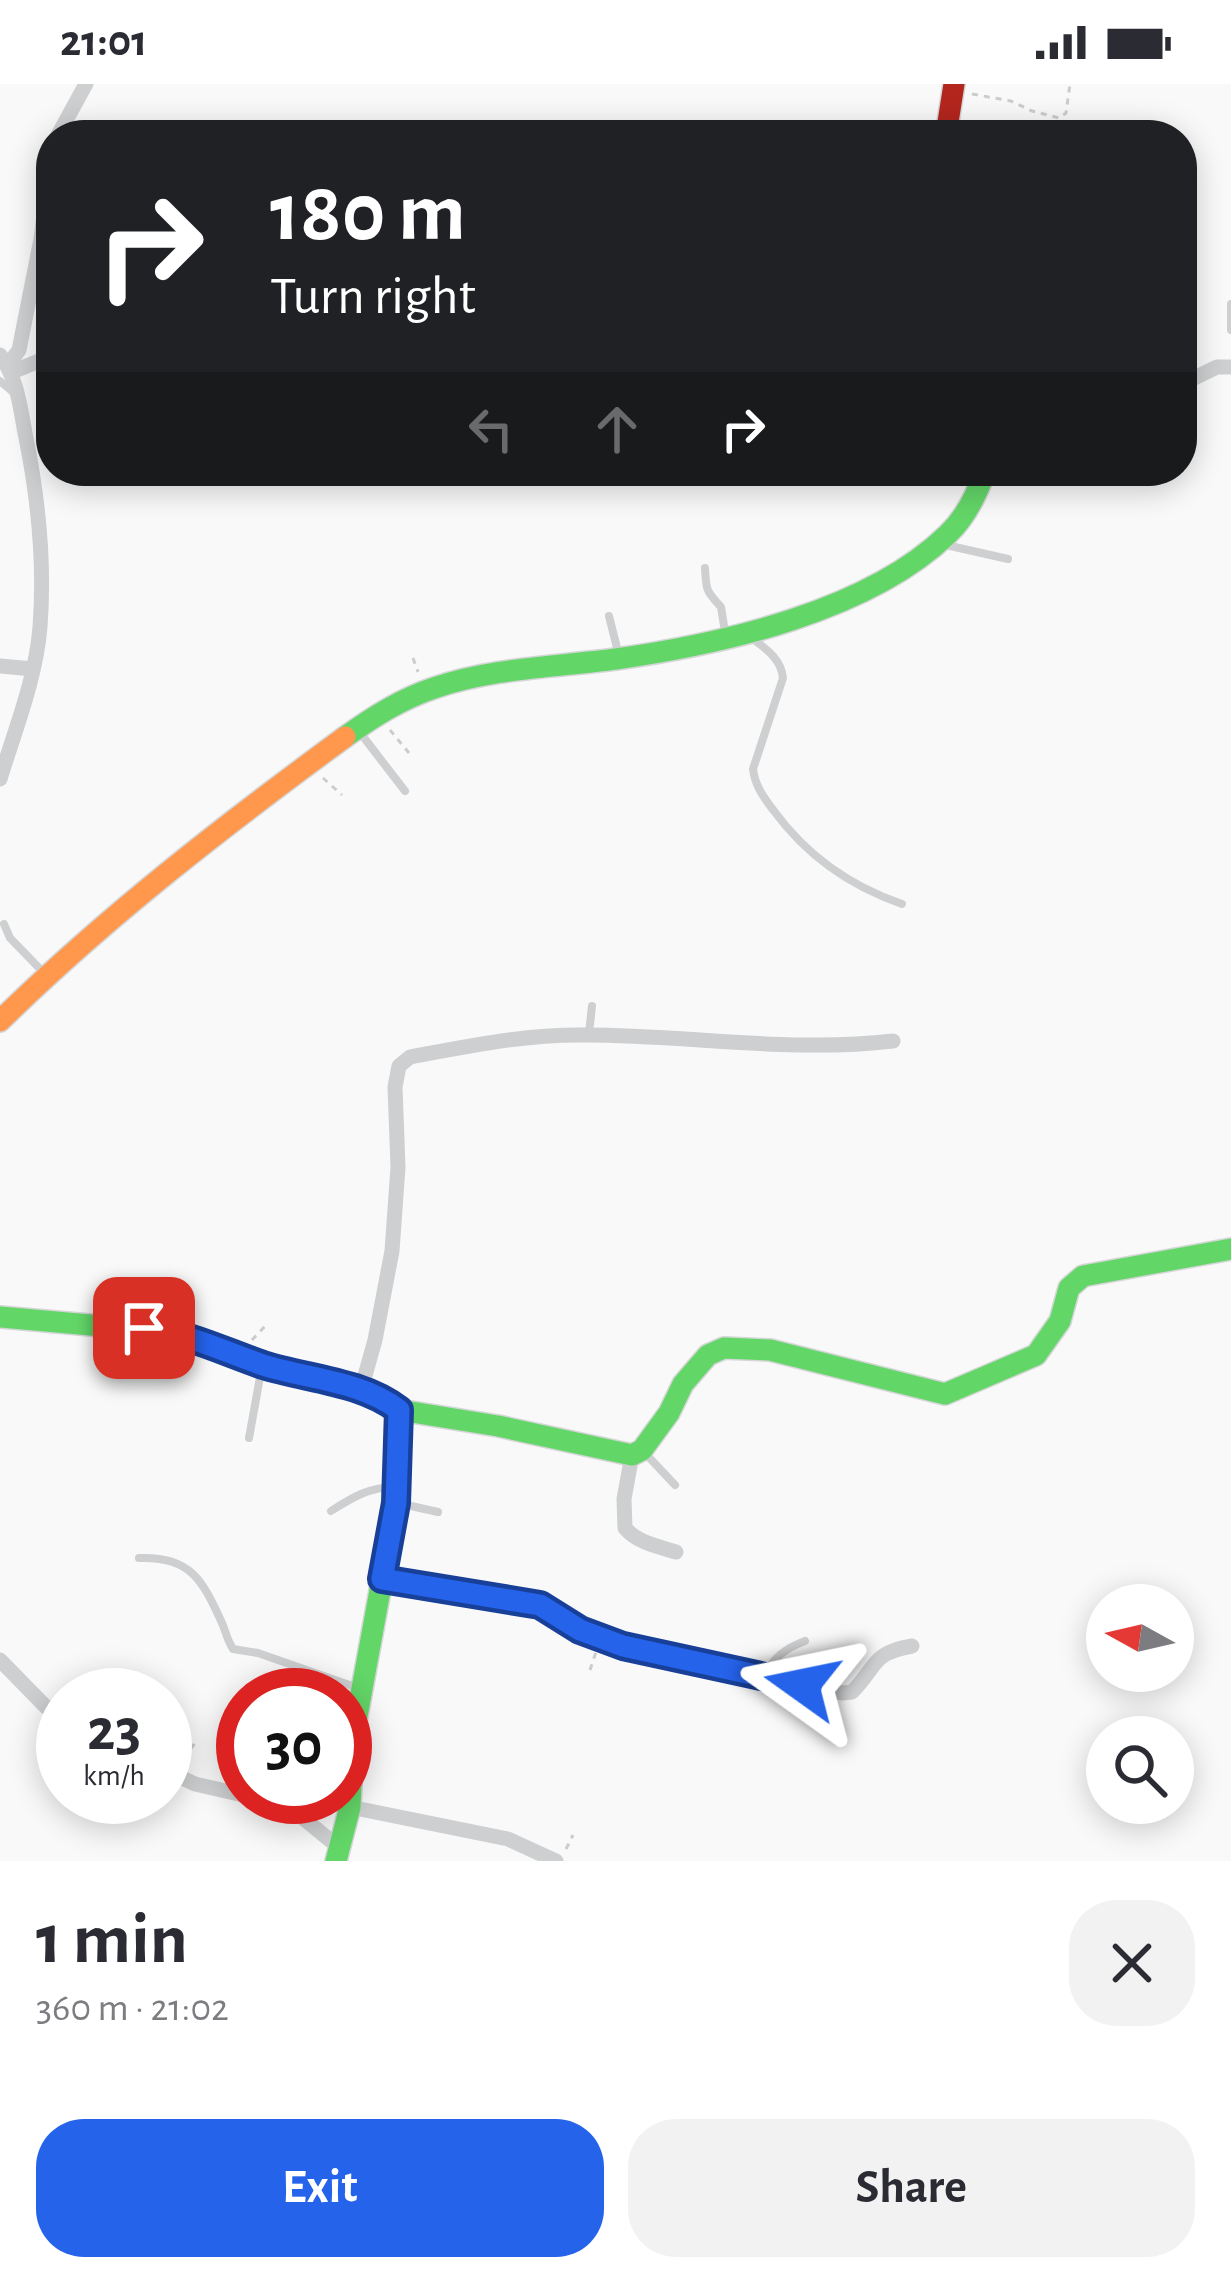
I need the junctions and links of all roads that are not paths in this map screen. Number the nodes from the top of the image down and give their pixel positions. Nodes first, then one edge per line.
1 (86, 84) edge
2 (953, 87) edge
3 (66, 120) edge
4 (948, 120) edge
5 (36, 263) edge
6 (1231, 304) edge
7 (1231, 330) edge
8 (36, 362) edge
9 (1231, 367) edge
10 (5, 368) edge
11 (1197, 375) edge
12 (982, 486) edge
13 (939, 544) junction
14 (1008, 559) dead end
15 (705, 568) dead end
16 (609, 616) dead end
17 (736, 636) junction
18 (620, 658) junction
19 (0, 666) edge
20 (33, 669) junction
21 (357, 729) junction
22 (0, 779) edge
23 (405, 791) dead end
24 (902, 904) dead end
25 (4, 924) dead end
26 (46, 975) junction
27 (592, 1006) dead end
28 (0, 1021) edge
29 (589, 1035) junction
30 (893, 1041) dead end
31 (1231, 1249) edge
32 (0, 1317) edge
33 (262, 1364) junction
34 (361, 1390) junction
35 (399, 1410) junction
36 (249, 1438) dead end
37 (637, 1452) junction
38 (675, 1485) dead end
39 (397, 1495) junction
40 (331, 1511) dead end
41 (438, 1512) dead end
42 (676, 1552) dead end
43 (139, 1558) dead end
44 (382, 1579) junction
45 (805, 1641) dead end
46 (912, 1646) dead end
47 (0, 1660) edge
48 (300, 1668) edge
49 (366, 1668) edge
50 (762, 1677) junction
51 (36, 1697) edge
52 (372, 1811) edge
53 (307, 1824) edge
54 (346, 1824) edge
55 (338, 1854) edge
56 (556, 1861) edge

1 - 3 street
2 - 4 street
5 - 10 street
6 - 7 lane
8 - 10 street
9 - 11 street
10 - 20 street
12 - 13 street
13 - 14 lane
13 - 17 street
15 - 17 lane
16 - 18 lane
17 - 18 street
17 - 24 lane
18 - 21 street
19 - 20 street
20 - 22 street
21 - 23 lane
21 - 26 street
25 - 26 lane
26 - 28 street
27 - 29 lane
29 - 30 street
29 - 34 street
31 - 37 street
32 - 33 street
33 - 34 street
33 - 36 lane
34 - 35 street
35 - 37 street
35 - 39 street
37 - 38 lane
37 - 42 street
39 - 40 lane
39 - 41 lane
39 - 44 street
43 - 48 lane
44 - 49 street
44 - 50 street
45 - 50 lane
46 - 50 street
47 - 51 street
52 - 56 street
53 - 55 street
54 - 55 street

